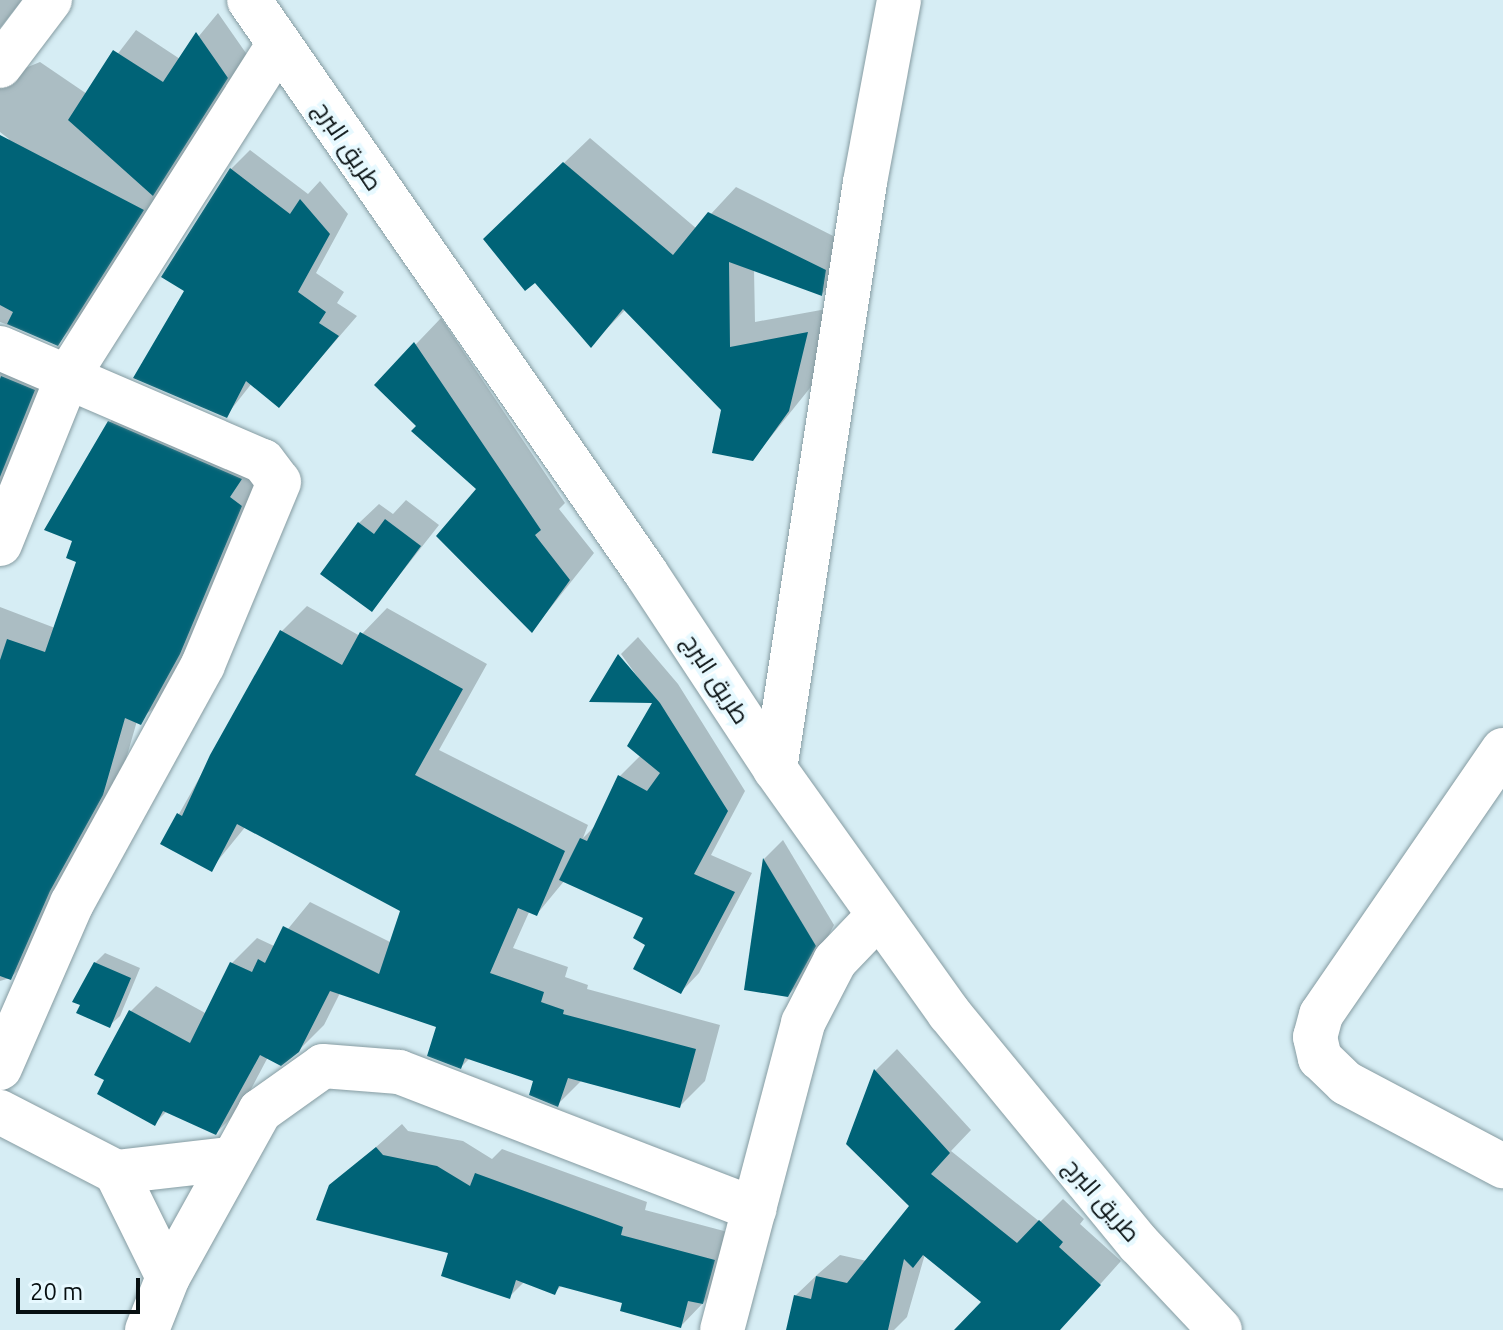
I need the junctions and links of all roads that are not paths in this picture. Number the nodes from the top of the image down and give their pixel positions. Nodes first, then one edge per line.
1 (50, 0) edge
2 (899, 0) edge
3 (254, 2) edge
4 (279, 44) junction
5 (0, 66) edge
6 (0, 348) edge
7 (68, 376) junction
8 (0, 544) edge
9 (1503, 750) edge
10 (775, 769) junction
11 (878, 916) junction
12 (0, 1068) edge
13 (0, 1112) edge
14 (230, 1159) junction
15 (1503, 1166) edge
16 (116, 1172) junction
17 (754, 1209) junction
18 (168, 1277) junction
19 (147, 1330) edge
20 (722, 1330) edge
21 (1220, 1330) edge

1 - 5 street
2 - 10 street
3 - 4 street, طريق البرج
4 - 7 street
4 - 10 street, طريق البرج
6 - 7 street
7 - 8 street
7 - 12 street
9 - 15 street
10 - 11 street, طريق البرج
11 - 17 street
11 - 21 street, طريق البرج
13 - 16 street
14 - 16 street
14 - 17 street
14 - 18 street
16 - 18 street
17 - 20 street
18 - 19 street

